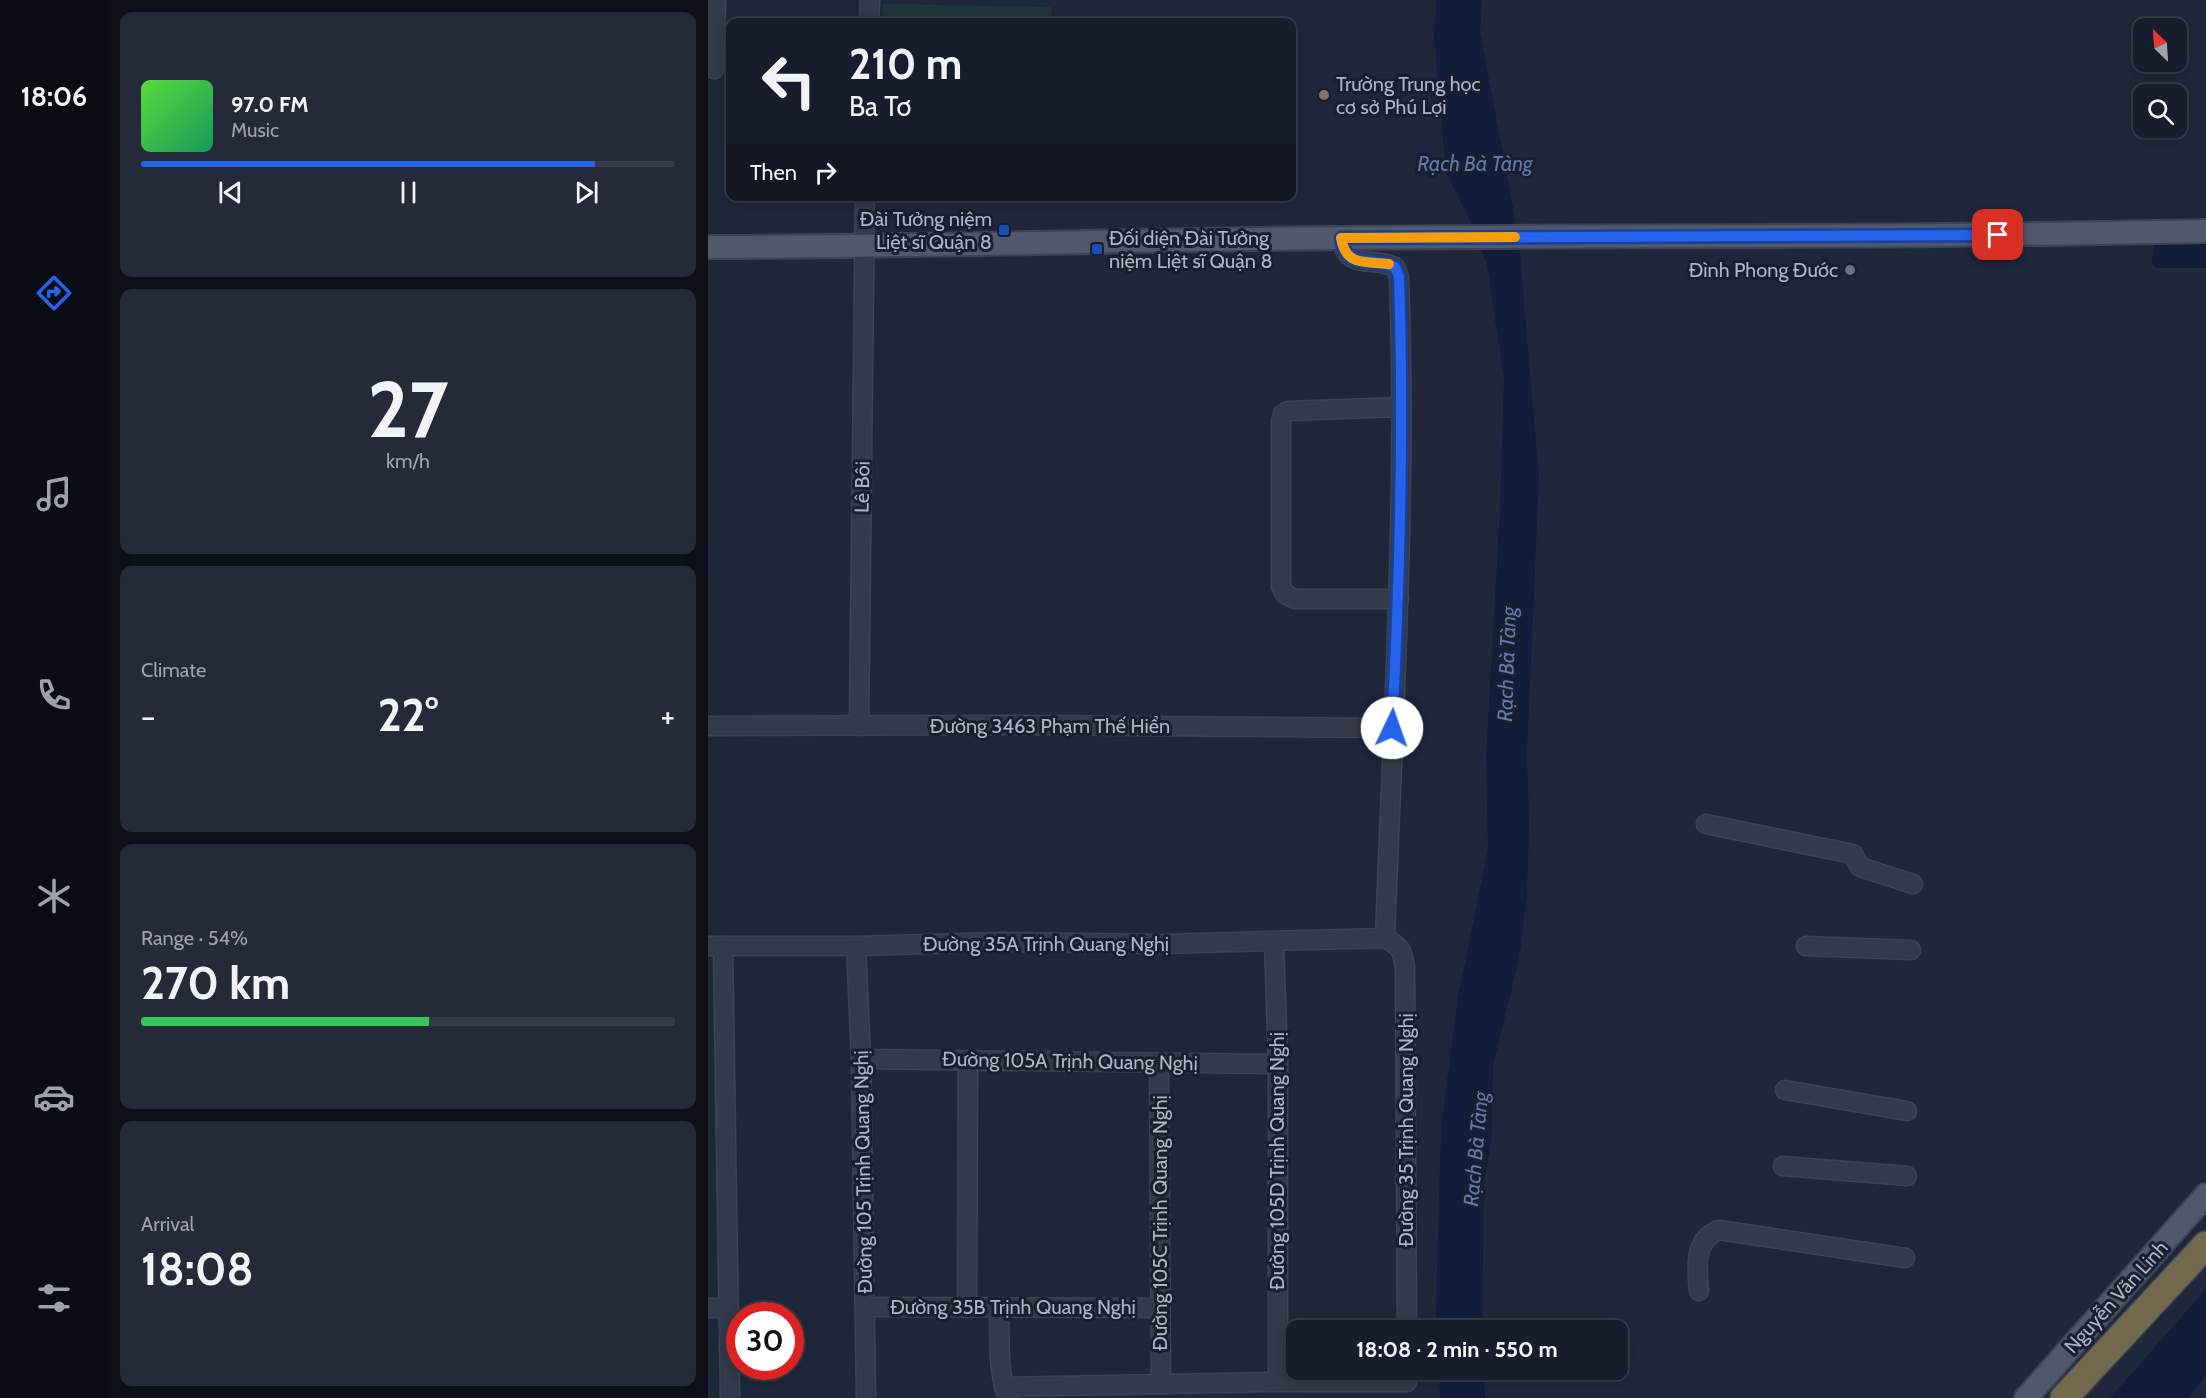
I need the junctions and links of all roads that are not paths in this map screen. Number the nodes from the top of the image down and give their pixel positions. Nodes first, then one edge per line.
1 (716, 0) edge
2 (870, 0) edge
3 (869, 18) edge
4 (717, 69) edge
5 (865, 201) edge
6 (2206, 231) edge
7 (1341, 238) junction
8 (708, 247) edge
9 (864, 247) junction
10 (1400, 407) junction
11 (1399, 599) junction
12 (708, 726) edge
13 (859, 726) junction
14 (1392, 728) junction
15 (1706, 824) dead end
16 (1913, 884) dead end
17 (1385, 938) junction
18 (1274, 941) junction
19 (715, 946) edge
20 (856, 946) junction
21 (1806, 946) dead end
22 (1911, 950) dead end
23 (861, 1059) junction
24 (968, 1060) junction
25 (1159, 1063) junction
26 (1278, 1064) junction
27 (716, 1070) edge
28 (1785, 1090) dead end
29 (1907, 1111) dead end
30 (1783, 1166) dead end
31 (1906, 1176) dead end
32 (2206, 1195) edge
33 (2206, 1245) edge
34 (1905, 1258) dead end
35 (1700, 1291) dead end
36 (728, 1302) edge
37 (866, 1307) junction
38 (708, 1308) edge
39 (726, 1308) edge
40 (967, 1308) junction
41 (999, 1308) junction
42 (1160, 1308) junction
43 (1407, 1320) edge
44 (730, 1380) edge
45 (1278, 1382) junction
46 (1407, 1383) edge
47 (1161, 1384) junction
48 (1006, 1393) edge
49 (730, 1398) edge
50 (867, 1398) edge
51 (2026, 1398) edge
52 (2064, 1398) edge

1 - 4 street
2 - 3 street
5 - 9 street, Lê Bôi
6 - 7 main road
7 - 9 main road
7 - 10 street
8 - 9 main road
9 - 13 street, Lê Bôi
10 - 11 street
10 - 11 street
11 - 14 street
12 - 13 street, Đường 3463 Phạm Thế Hiển
13 - 14 street, Đường 3463 Phạm Thế Hiển
14 - 17 street
15 - 16 street
17 - 18 street, Đường 35A Trịnh Quang Nghị
17 - 43 street, Đường 35 Trịnh Quang Nghị
18 - 20 street, Đường 35A Trịnh Quang Nghị
18 - 26 street, Đường 105D Trịnh Quang Nghị
19 - 20 street, Đường 35A Trịnh Quang Nghị
19 - 27 street
20 - 23 street, Đường 105 Trịnh Quang Nghị
21 - 22 street
23 - 24 street, Đường 105A Trịnh Quang Nghị
23 - 37 street, Đường 105 Trịnh Quang Nghị
24 - 25 street, Đường 105A Trịnh Quang Nghị
24 - 40 street
25 - 26 street, Đường 105A Trịnh Quang Nghị
25 - 42 street, Đường 105C Trịnh Quang Nghị
26 - 45 street, Đường 105D Trịnh Quang Nghị
27 - 36 street
28 - 29 street
30 - 31 street
32 - 51 main road, Nguyễn Văn Linh
33 - 52 highway, Nguyễn Văn Linh
34 - 35 street
37 - 40 street, Đường 35B Trịnh Quang Nghị
37 - 50 street, Đường 105 Trịnh Quang Nghị
38 - 39 street
40 - 41 street, Đường 35B Trịnh Quang Nghị
41 - 42 street, Đường 35B Trịnh Quang Nghị
41 - 48 street
42 - 47 street, Đường 105C Trịnh Quang Nghị
44 - 49 street
45 - 46 street
45 - 47 street
47 - 48 street

